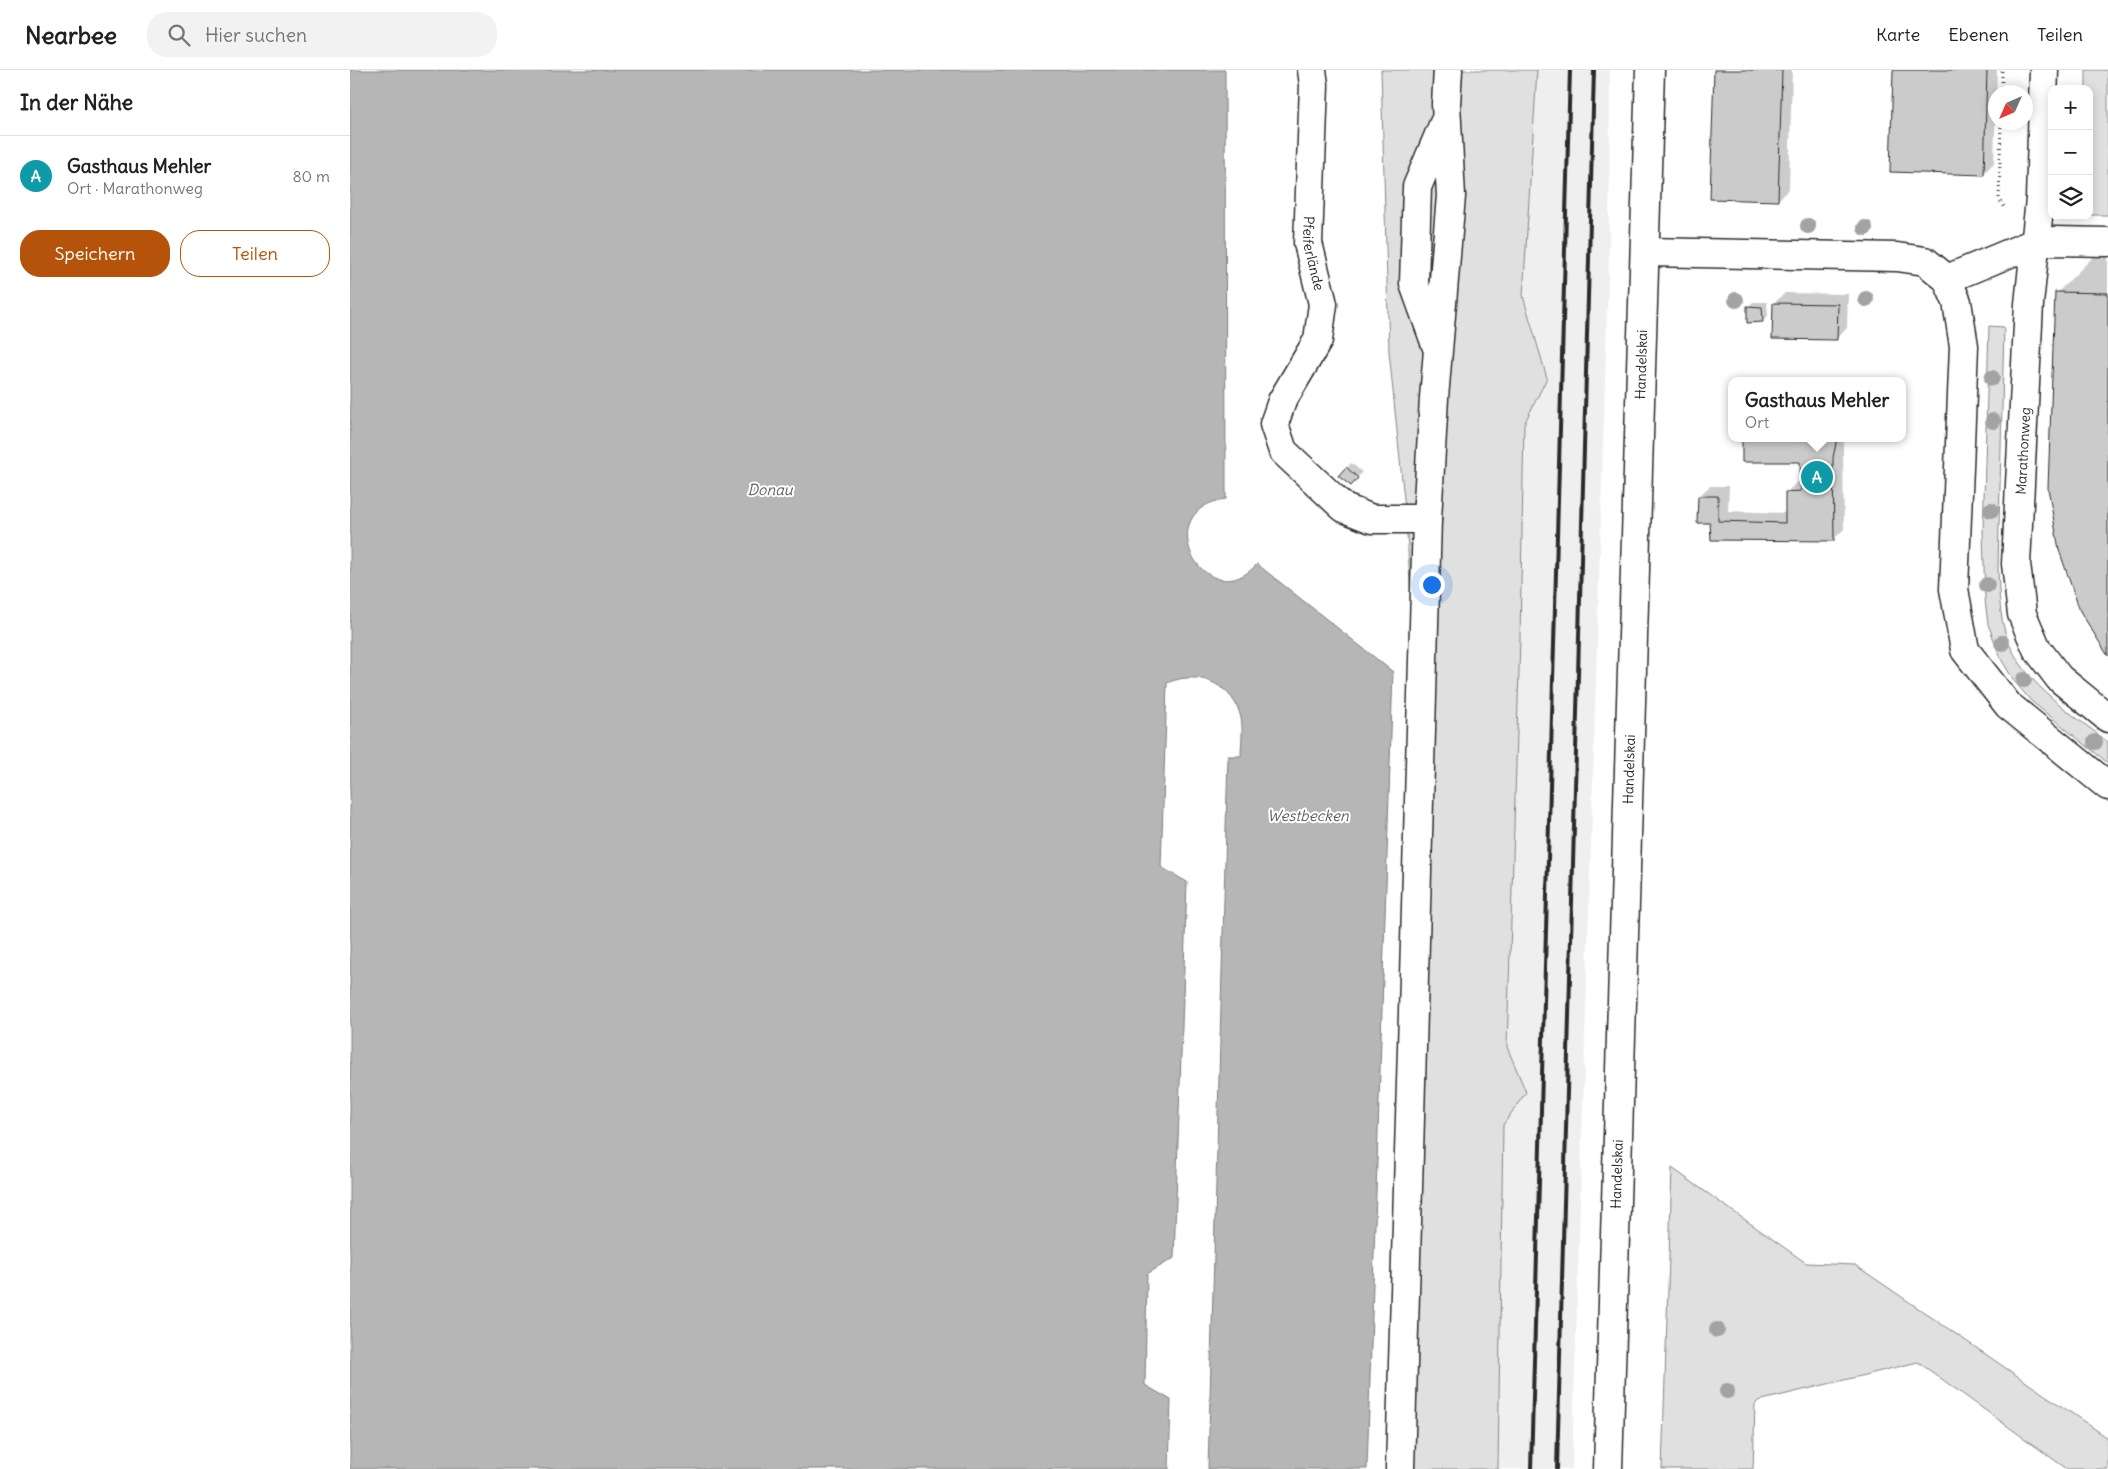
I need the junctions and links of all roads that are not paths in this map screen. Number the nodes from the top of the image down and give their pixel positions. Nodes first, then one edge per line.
1 (1312, 70) edge
2 (1448, 70) edge
3 (1650, 70) edge
4 (2044, 70) edge
5 (2108, 242) edge
6 (2034, 243) junction
7 (1646, 252) junction
8 (1947, 279) junction
9 (1427, 519) junction
10 (2108, 718) edge
11 (2108, 786) edge
12 (1400, 1469) edge
13 (1608, 1469) edge

1 - 9 main road, Pfeiferlände
2 - 9 main road
3 - 7 main road, Handelskai
4 - 6 main road, Marathonweg
5 - 6 main road
6 - 8 main road
6 - 10 main road, Marathonweg
7 - 8 main road
7 - 13 main road, Handelskai
8 - 11 main road
9 - 12 main road

